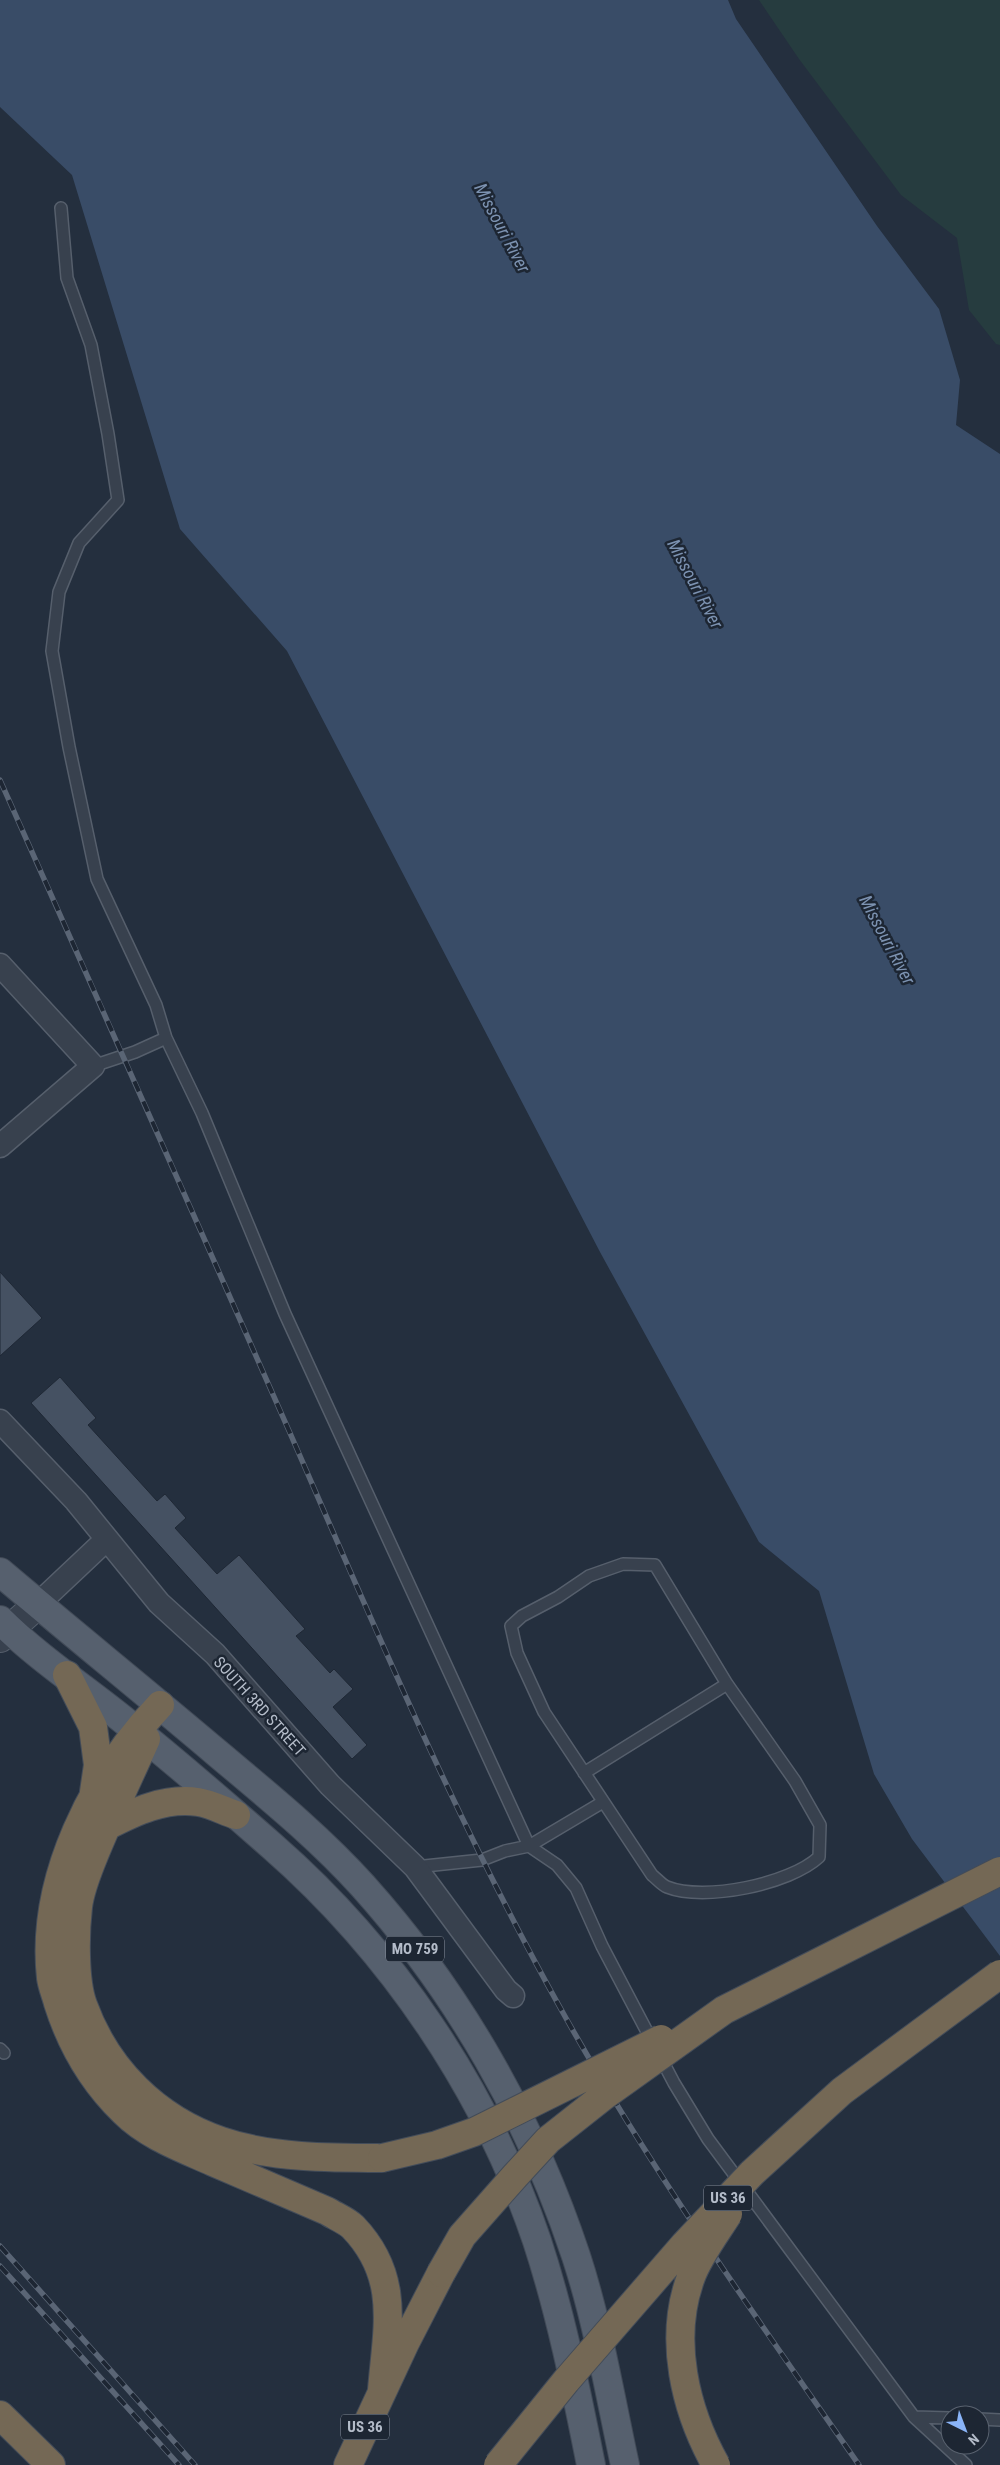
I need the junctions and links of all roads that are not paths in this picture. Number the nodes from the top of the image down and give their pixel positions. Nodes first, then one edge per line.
1 (61, 208) dead end
2 (0, 965) edge
3 (166, 1038) junction
4 (94, 1066) junction
5 (0, 1146) edge
6 (0, 1421) edge
7 (107, 1540) junction
8 (0, 1572) edge
9 (38, 1604) junction
10 (3, 1629) edge
11 (67, 1675) junction
12 (727, 1684) junction
13 (160, 1705) junction
14 (142, 1734) junction
15 (584, 1773) junction
16 (94, 1793) junction
17 (604, 1802) junction
18 (236, 1814) junction
19 (106, 1827) junction
20 (528, 1846) junction
21 (415, 1867) junction
22 (1000, 1871) edge
23 (1000, 1974) edge
24 (513, 1996) dead end
25 (724, 2010) junction
26 (752, 2173) junction
27 (382, 2390) junction
28 (0, 2415) edge
29 (914, 2417) junction
30 (940, 2418) edge
31 (51, 2465) edge
32 (348, 2465) edge
33 (498, 2465) edge
34 (591, 2465) edge
35 (624, 2465) edge
36 (716, 2465) edge
37 (966, 2465) edge

1 - 3 lane
2 - 4 street
3 - 4 lane
3 - 20 lane
4 - 5 street
6 - 7 street, SOUTH 3RD STREET
7 - 9 street
7 - 21 street, SOUTH 3RD STREET
8 - 9 main road, MO 759
9 - 10 street
9 - 13 main road, MO 759
10 - 11 main road, MO 759
11 - 14 main road, MO 759
11 - 16 highway
12 - 15 lane
12 - 15 lane
12 - 17 lane
13 - 14 highway
13 - 35 main road, MO 759
14 - 16 highway
14 - 18 main road, MO 759
14 - 19 highway
15 - 17 lane
16 - 27 highway
17 - 20 lane
18 - 19 highway
18 - 34 main road, MO 759
19 - 25 highway, bridge
20 - 21 lane
20 - 29 lane
21 - 24 street, SOUTH 3RD STREET
22 - 25 highway, US 36, bridge
23 - 26 highway, US 36, bridge
25 - 27 highway, US 36, bridge
26 - 33 highway, US 36, bridge
26 - 36 highway, bridge
27 - 32 highway, US 36
28 - 31 highway
29 - 30 lane
29 - 37 lane

